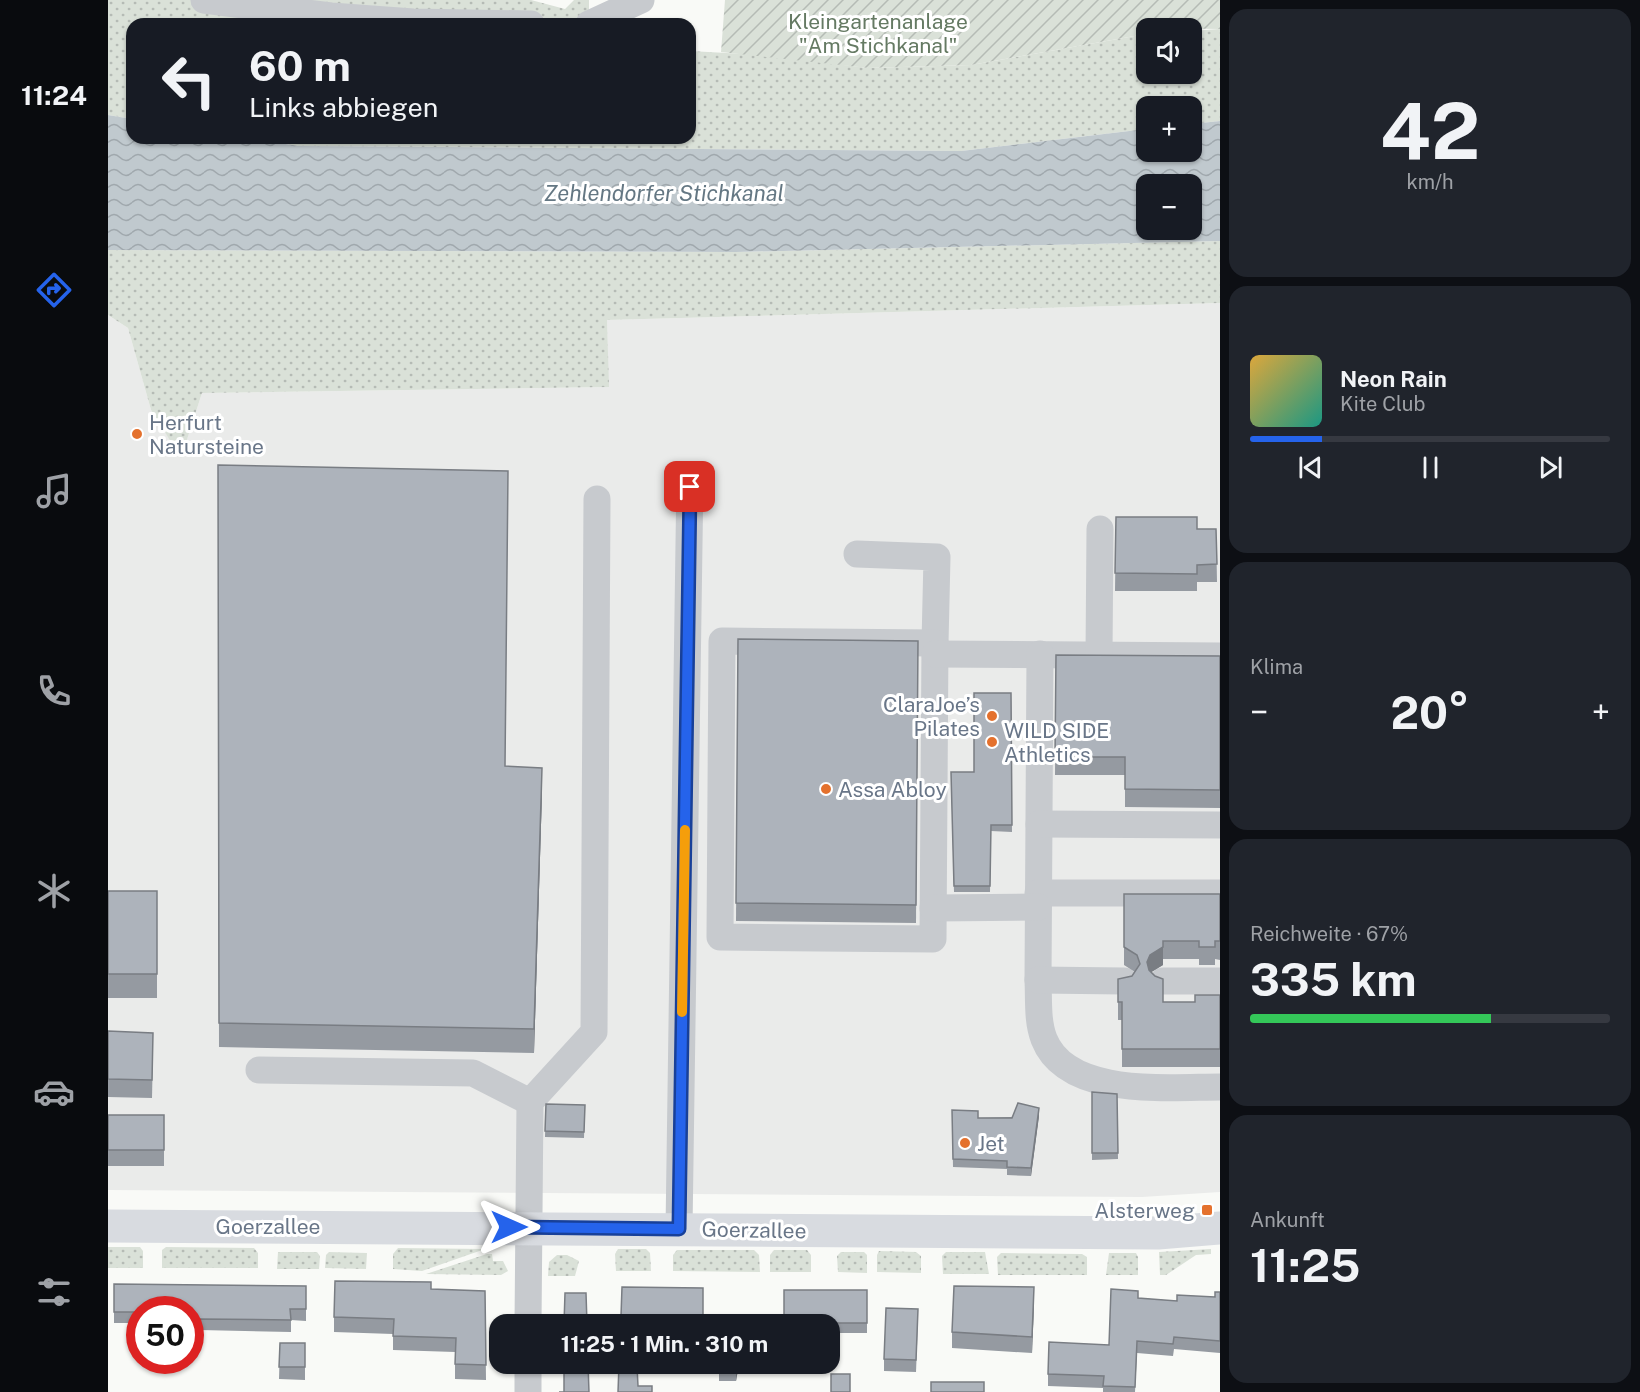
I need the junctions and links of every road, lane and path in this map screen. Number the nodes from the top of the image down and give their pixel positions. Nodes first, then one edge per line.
1 (204, 0) edge
2 (640, 0) edge
3 (358, 18) edge
4 (602, 18) edge
5 (690, 475) dead end
6 (597, 499) dead end
7 (1100, 529) dead end
8 (857, 554) dead end
9 (935, 648) junction
10 (1040, 654) junction
11 (1099, 655) junction
12 (1220, 656) edge
13 (1039, 824) junction
14 (1220, 825) edge
15 (1220, 893) edge
16 (1038, 900) junction
17 (933, 908) junction
18 (1038, 980) junction
19 (1124, 981) edge
20 (1163, 981) edge
21 (1220, 981) edge
22 (259, 1070) dead end
23 (1220, 1087) edge
24 (530, 1102) junction
25 (108, 1226) edge
26 (529, 1227) junction
27 (1220, 1228) edge
28 (679, 1229) junction
29 (528, 1314) edge
30 (528, 1374) edge
31 (528, 1392) edge

1 - 3 street
2 - 4 street
5 - 28 street
6 - 24 street
7 - 11 street
8 - 9 street
9 - 10 street
9 - 17 street
9 - 17 street
10 - 11 street
10 - 13 street
11 - 12 street
13 - 14 street
13 - 16 street
15 - 16 street
16 - 17 street
16 - 18 street
18 - 19 street
18 - 23 street
20 - 21 street
22 - 24 street
24 - 26 street
25 - 26 main road, Goerzallee
26 - 28 main road, Goerzallee
26 - 29 street
27 - 28 main road, Goerzallee
30 - 31 street

